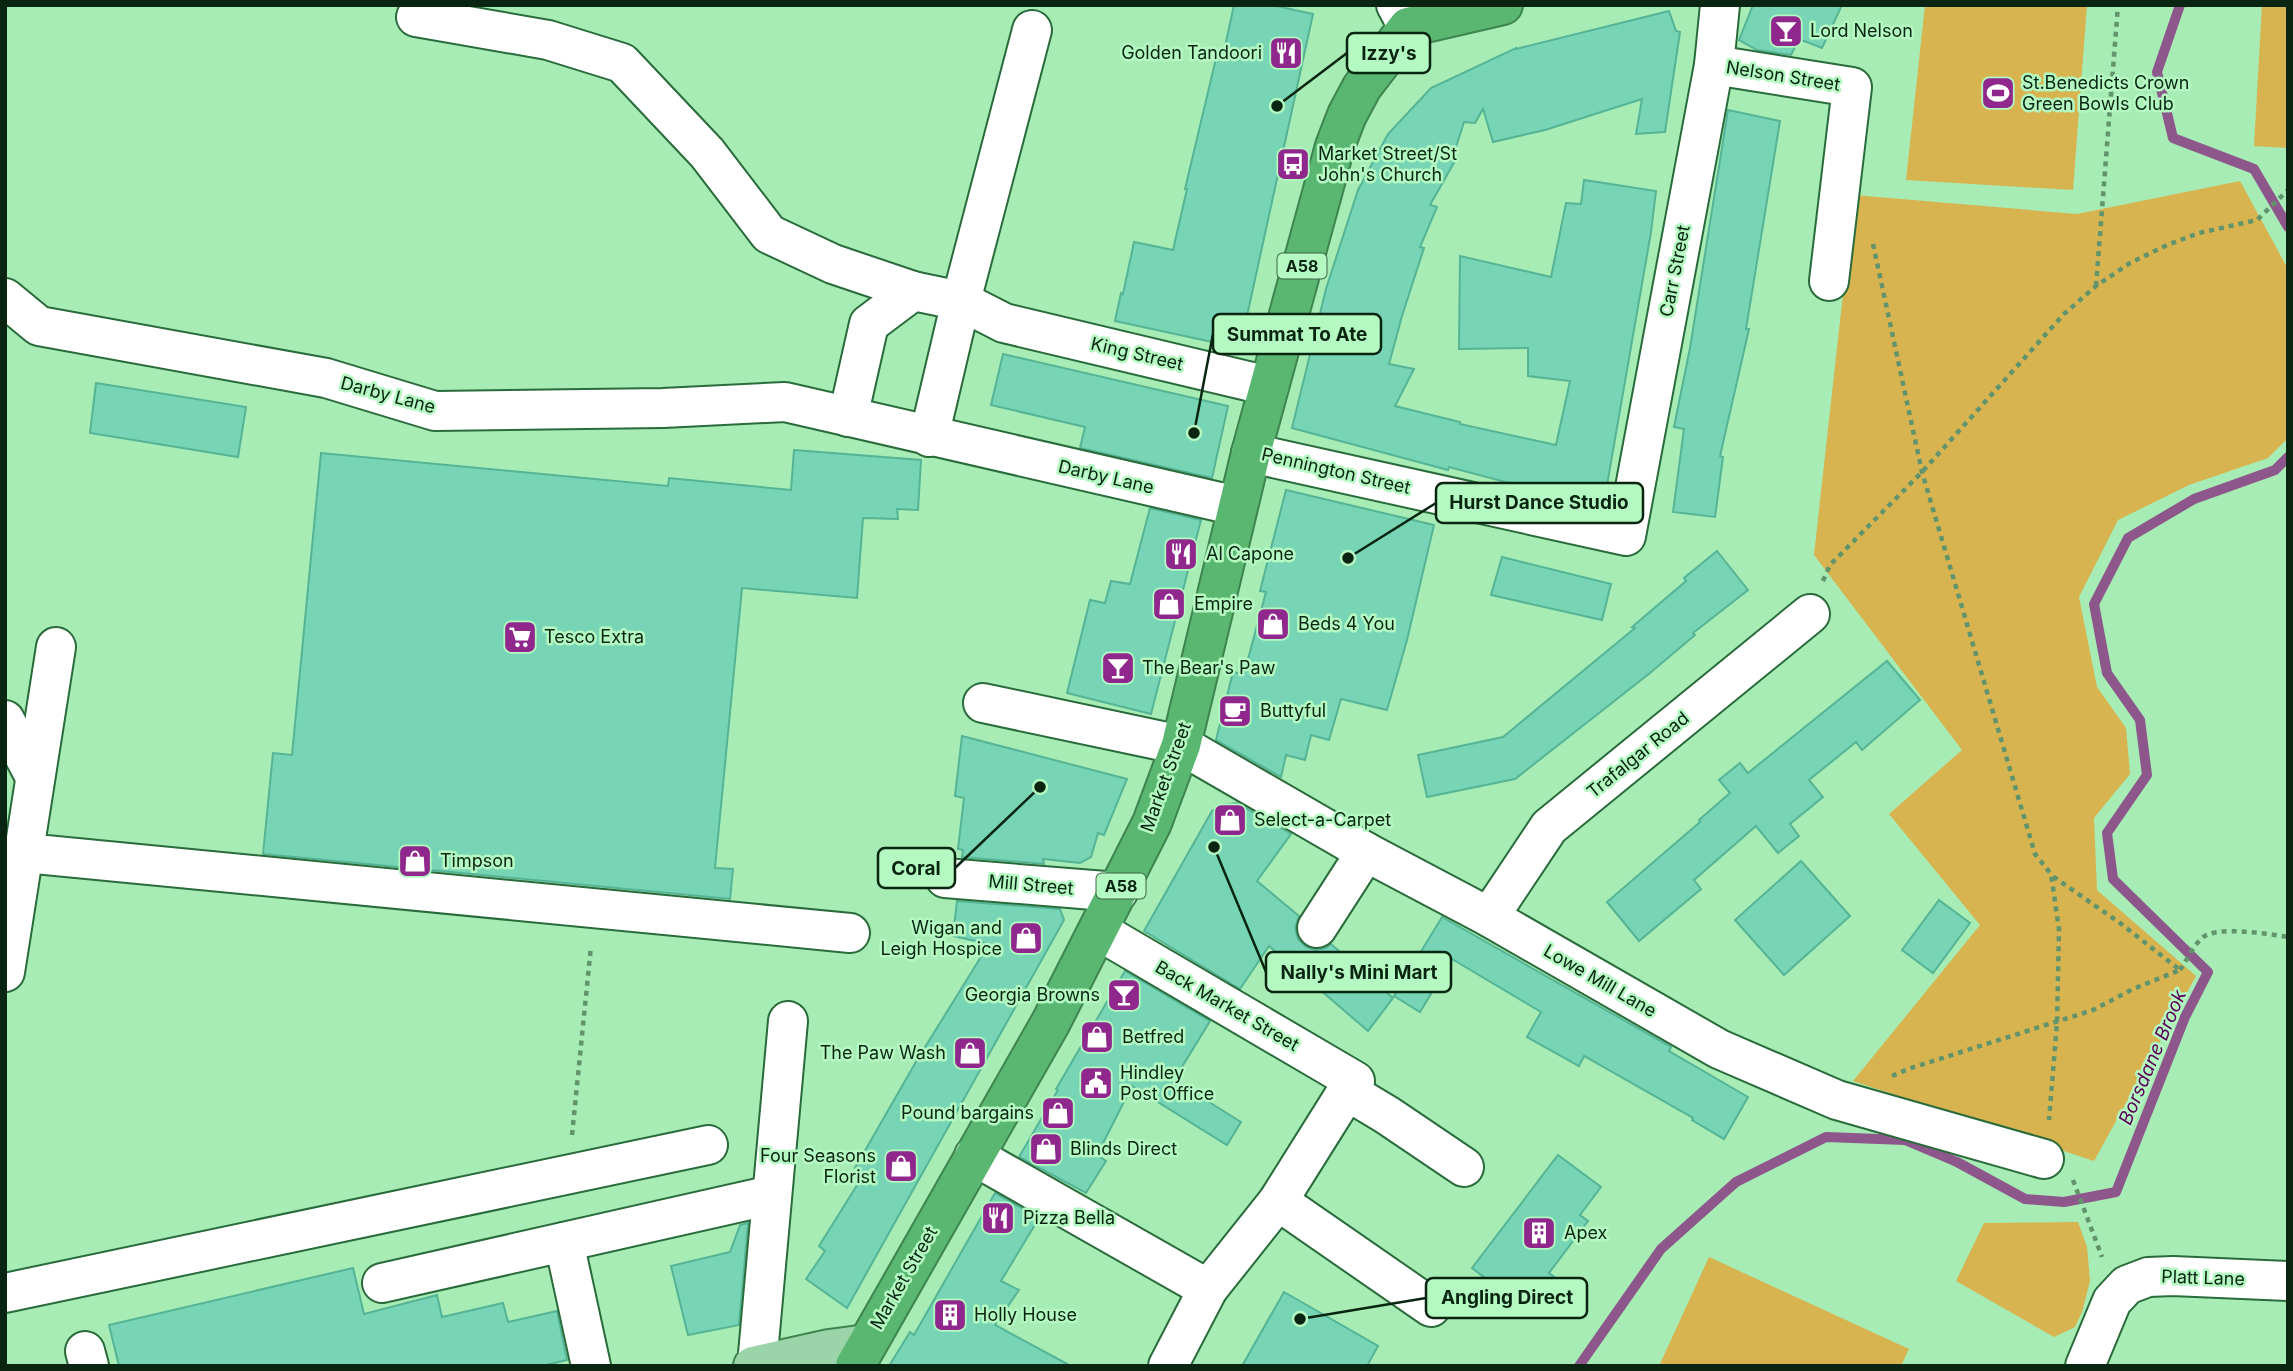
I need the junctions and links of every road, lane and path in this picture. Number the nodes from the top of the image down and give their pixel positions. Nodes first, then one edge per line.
1 (1503, 5) edge
2 (1720, 5) edge
3 (2119, 5) edge
4 (1402, 16) edge
5 (416, 17) dead end
6 (1032, 30) dead end
7 (1714, 65) junction
8 (2288, 191) edge
9 (1868, 234) dead end
10 (1829, 281) dead end
11 (2096, 286) junction
12 (913, 291) junction
13 (5, 298) edge
14 (961, 301) junction
15 (1269, 386) junction
16 (848, 417) junction
17 (929, 437) junction
18 (1251, 453) junction
19 (1922, 472) junction
20 (1237, 506) junction
21 (1626, 536) joint
22 (1810, 614) joint
23 (56, 647) dead end
24 (984, 703) dead end
25 (5, 720) edge
26 (1181, 745) junction
27 (5, 752) edge
28 (35, 777) junction
29 (1366, 852) junction
30 (25, 853) junction
31 (2051, 874) junction
32 (945, 878) dead end
33 (1118, 892) junction
34 (1489, 917) junction
35 (1317, 928) dead end
36 (1098, 931) junction
37 (850, 933) dead end
38 (592, 935) dead end
39 (2288, 937) edge
40 (2180, 970) junction
41 (5, 972) edge
42 (788, 1021) dead end
43 (2057, 1023) junction
44 (1351, 1086) junction
45 (1837, 1100) junction
46 (579, 1144) dead end
47 (708, 1145) dead end
48 (974, 1156) junction
49 (2044, 1159) joint
50 (1464, 1167) dead end
51 (2074, 1182) dead end
52 (772, 1195) junction
53 (1278, 1201) junction
54 (2089, 1220) dead end
55 (564, 1242) junction
56 (2288, 1281) edge
57 (382, 1283) dead end
58 (1208, 1289) junction
59 (5, 1293) edge
60 (1431, 1307) dead end
61 (861, 1355) edge
62 (755, 1365) edge
63 (592, 1366) edge
64 (1168, 1366) edge
65 (2085, 1366) edge

1 - 4 highway, A58
2 - 7 street, Carr Street
3 - 11 path
4 - 15 highway, Market Street / A58
5 - 12 street, King Street
6 - 14 street
7 - 10 street, Nelson Street
7 - 21 street, Carr Street
8 - 11 path
9 - 19 path
11 - 19 path
12 - 14 street, King Street
12 - 16 street
13 - 16 street, Darby Lane
14 - 15 street, King Street
14 - 17 street
15 - 18 highway, Market Street / A58
16 - 17 street, Darby Lane
17 - 20 street, Darby Lane
18 - 20 highway, Market Street / A58
18 - 21 street, Pennington Street
19 - 22 path
19 - 31 path
20 - 26 highway, Market Street / A58
22 - 34 street, Trafalgar Road
23 - 28 street
24 - 26 street, Lowe Mill Lane
25 - 28 street
26 - 29 street, Lowe Mill Lane
26 - 33 highway, Market Street / A58
27 - 28 street
28 - 30 street
29 - 34 street, Lowe Mill Lane
29 - 35 street
30 - 37 street
30 - 41 street
31 - 40 path
31 - 43 path
32 - 33 street, Mill Street
33 - 36 highway, Market Street / A58
34 - 45 street, Lowe Mill Lane
36 - 44 street, Back Market Street
36 - 48 highway, Market Street / A58
38 - 46 path
39 - 40 path
40 - 43 path
42 - 52 street
43 - 45 path
43 - 49 path
44 - 50 street, Back Market Street
44 - 53 street
45 - 49 street, Lowe Mill Lane
47 - 59 street
48 - 58 street
48 - 61 highway, Market Street / A58
51 - 54 path
52 - 55 street
52 - 62 street
53 - 58 street
53 - 60 street
55 - 57 street
55 - 63 street
56 - 65 street, Platt Lane
58 - 64 street
61 - 62 main road

